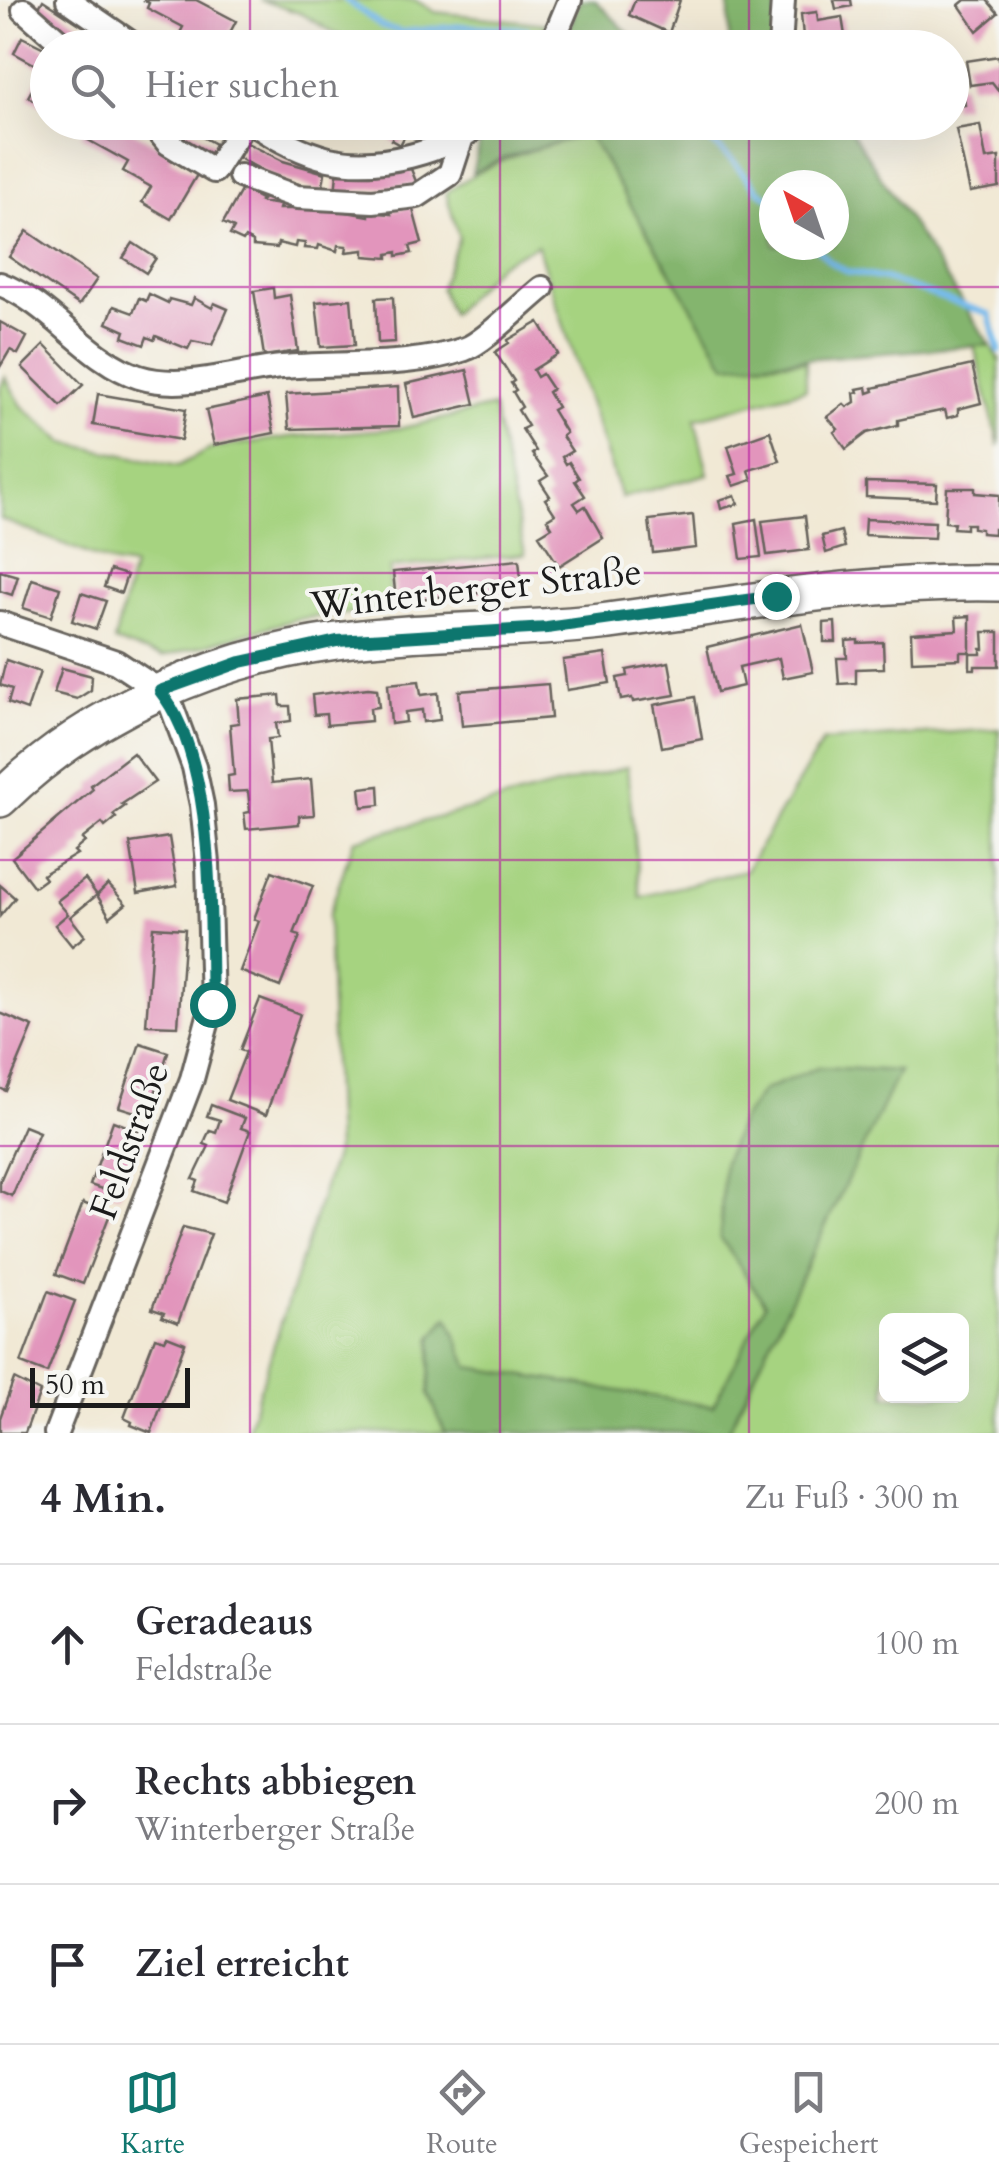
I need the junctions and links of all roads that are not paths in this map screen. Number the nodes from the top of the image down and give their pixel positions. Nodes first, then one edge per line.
1 (68, 0) edge
2 (570, 0) edge
3 (783, 0) edge
4 (24, 10) dead end
5 (47, 30) edge
6 (112, 30) edge
7 (558, 30) edge
8 (781, 30) edge
9 (166, 140) edge
10 (236, 140) edge
11 (278, 140) edge
12 (461, 140) joint
13 (240, 176) dead end
14 (0, 284) edge
15 (542, 288) dead end
16 (999, 583) edge
17 (0, 623) edge
18 (160, 691) junction
19 (0, 799) edge
20 (56, 1433) edge

1 - 6 street
2 - 7 street
3 - 8 street
4 - 5 street
9 - 10 street
11 - 12 street
12 - 13 street
14 - 15 street
16 - 18 main road, Winterberger Straße
17 - 18 street
18 - 19 main road, Winterberger Straße
18 - 20 street, Feldstraße

